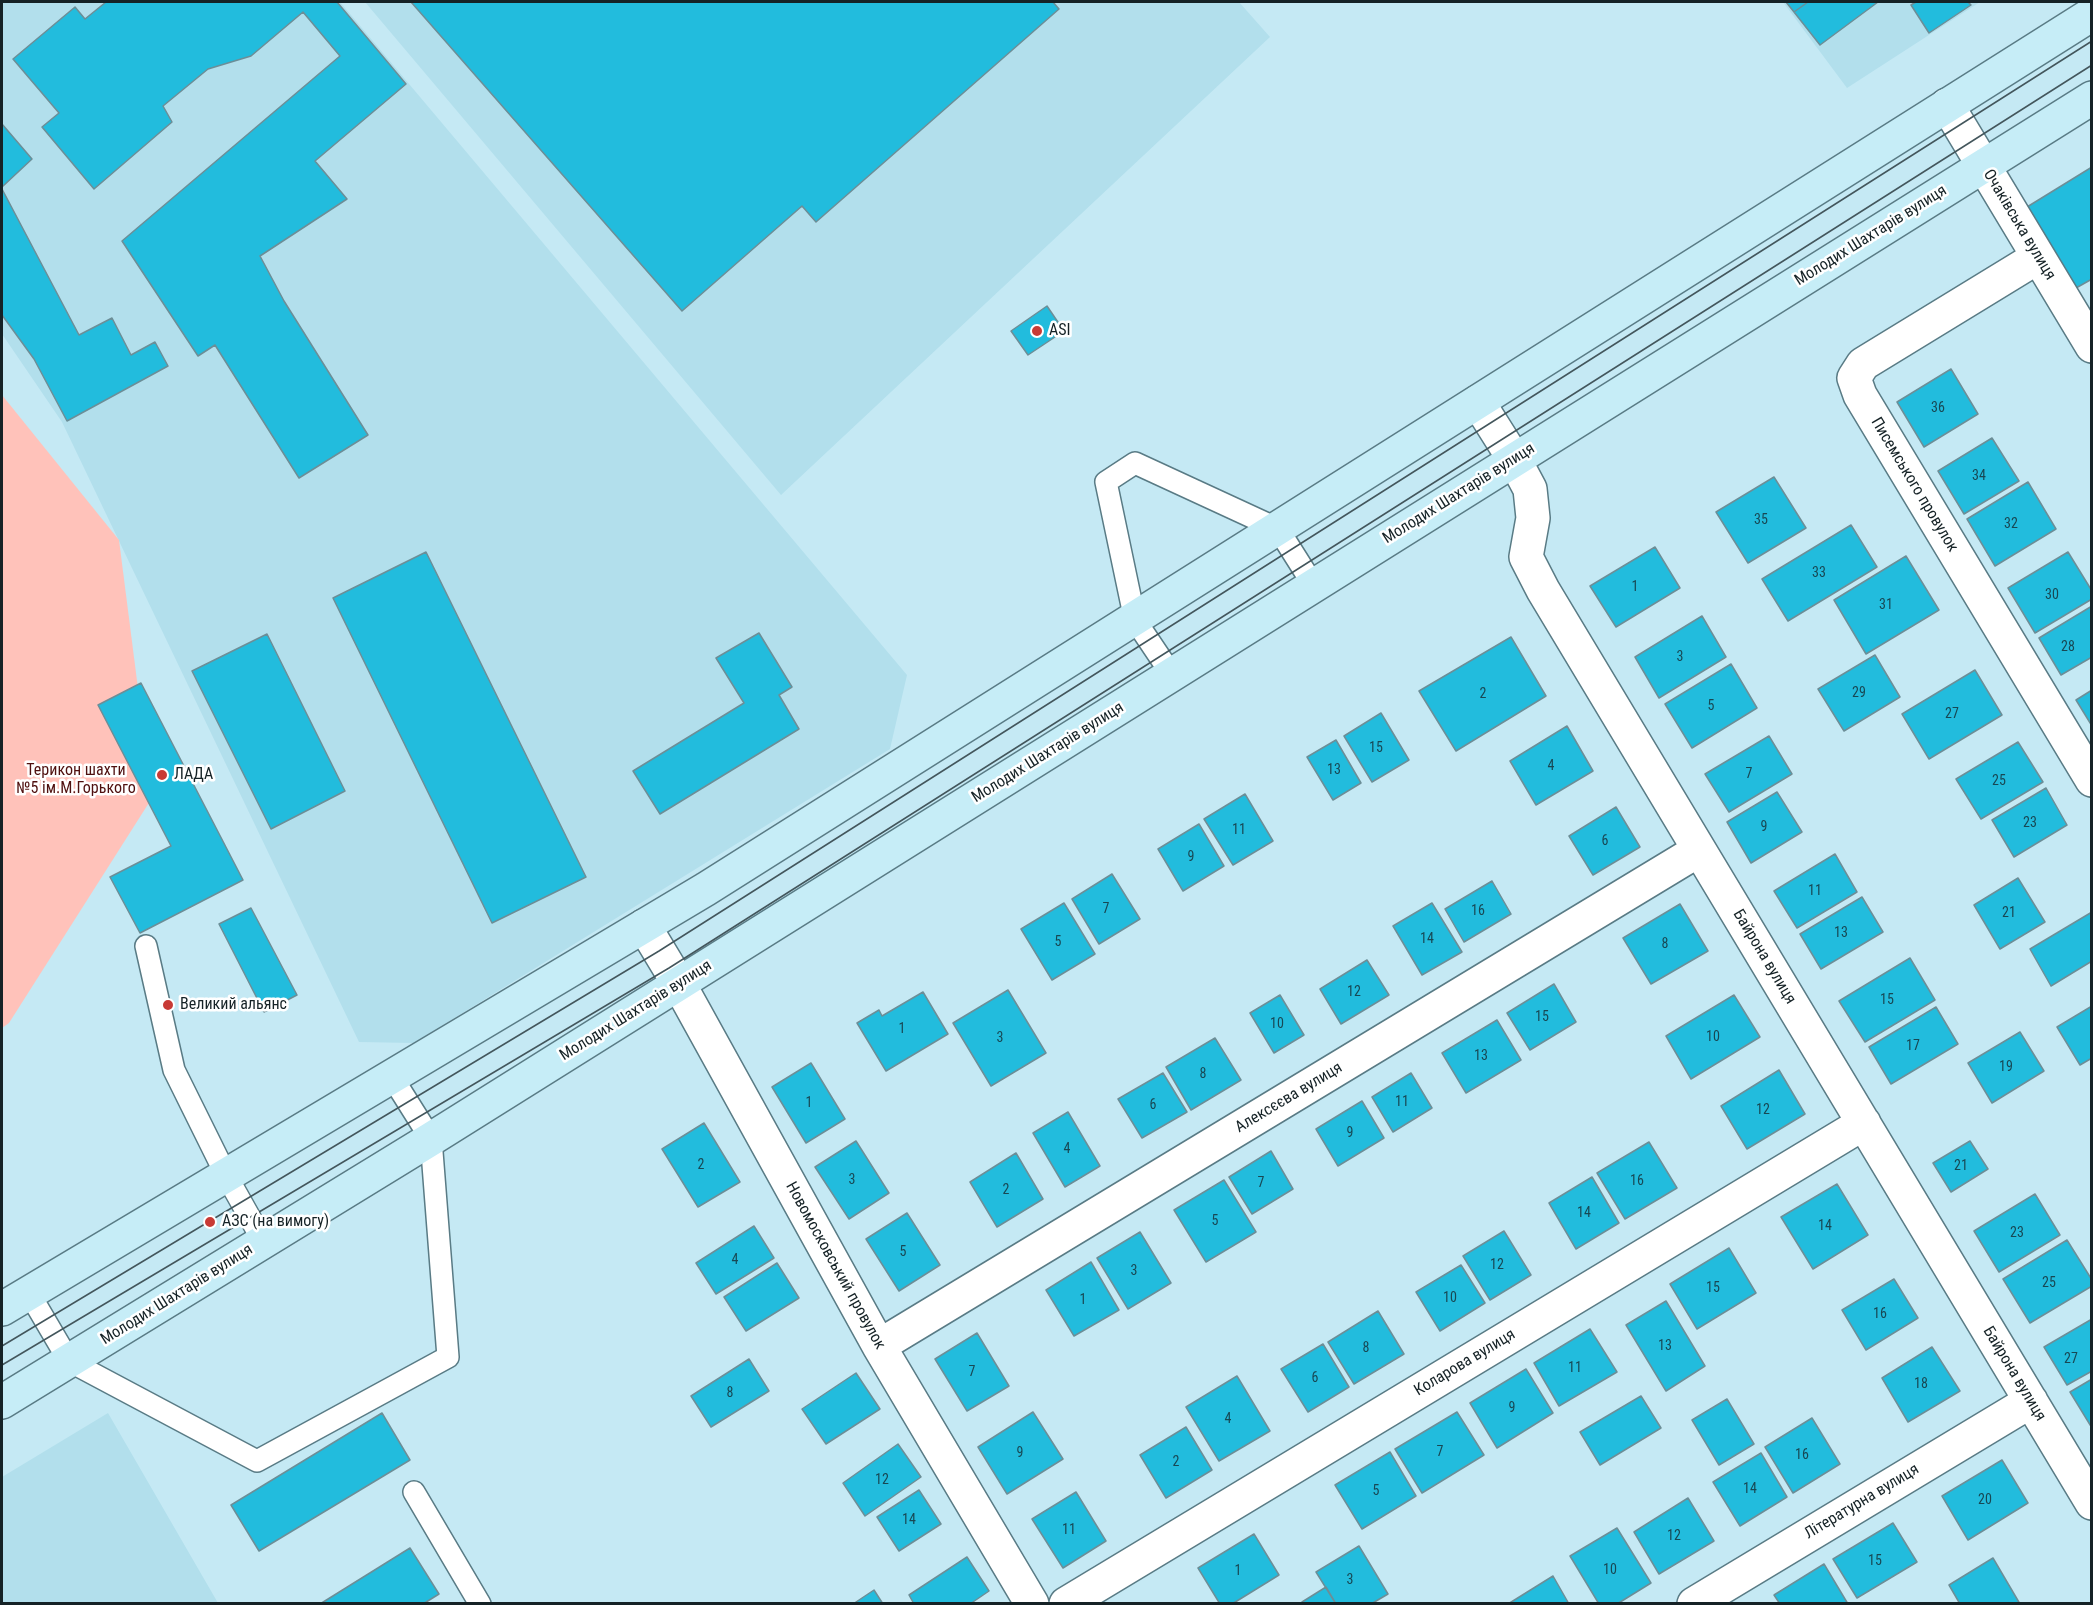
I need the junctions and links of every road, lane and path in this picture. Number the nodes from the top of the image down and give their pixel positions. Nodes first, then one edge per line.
1 (2091, 14) edge
2 (2091, 98) edge
3 (1947, 105) junction
4 (1984, 166) junction
5 (2038, 257) junction
6 (2091, 346) edge
7 (1478, 402) junction
8 (1514, 459) junction
9 (1278, 528) junction
10 (1314, 586) junction
11 (1135, 620) junction
12 (1172, 675) junction
13 (2091, 780) edge
14 (1699, 850) junction
15 (644, 926) junction
16 (146, 946) dead end
17 (679, 984) junction
18 (392, 1077) junction
19 (1864, 1123) junction
20 (431, 1139) junction
21 (226, 1175) junction
22 (262, 1241) junction
23 (15, 1301) edge
24 (879, 1346) junction
25 (69, 1361) junction
26 (2031, 1401) junction
27 (2, 1402) edge
28 (414, 1492) dead end
29 (2091, 1503) edge
30 (480, 1604) edge
31 (1032, 1604) edge
32 (1066, 1604) edge
33 (1694, 1604) edge

1 - 3 main road
2 - 4 main road, Молодих Шахтарів вулиця
3 - 4 street, Очаківська вулиця
3 - 7 main road
4 - 5 street, Очаківська вулиця
4 - 8 main road, Молодих Шахтарів вулиця
5 - 6 street, Очаківська вулиця
5 - 13 street, Писемського провулок
7 - 8 street, Байрона вулиця
7 - 9 main road
8 - 10 main road, Молодих Шахтарів вулиця
8 - 14 street, Байрона вулиця
9 - 10 lane
9 - 11 main road
9 - 11 lane
10 - 12 main road, Молодих Шахтарів вулиця
11 - 12 lane
11 - 15 main road
12 - 17 main road, Молодих Шахтарів вулиця
14 - 19 street, Байрона вулиця
14 - 24 street, Алексєєва вулиця
15 - 17 street, Новомосковський провулок
15 - 18 main road
16 - 21 lane
17 - 20 main road, Молодих Шахтарів вулиця
17 - 24 street, Новомосковський провулок
18 - 20 lane
18 - 21 main road
19 - 26 street, Байрона вулиця
19 - 32 street, Коларова вулиця
20 - 22 main road, Молодих Шахтарів вулиця
20 - 25 lane
21 - 22 lane
21 - 23 main road
22 - 25 main road, Молодих Шахтарів вулиця
23 - 25 lane
24 - 31 street, Новомосковський провулок
25 - 27 main road, Молодих Шахтарів вулиця
26 - 29 street, Байрона вулиця
26 - 33 street, Літературна вулиця
28 - 30 lane

